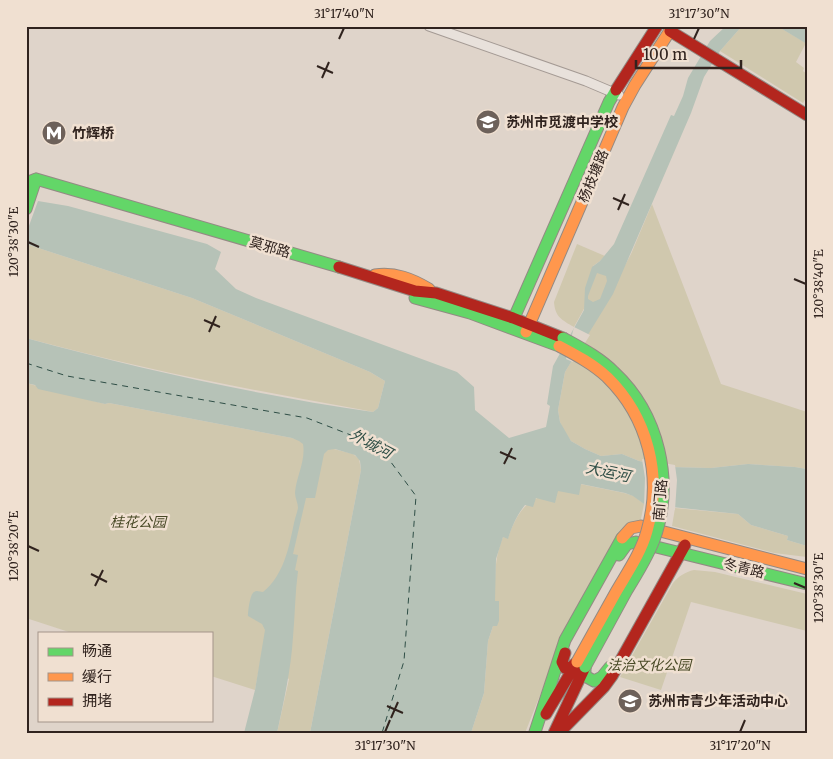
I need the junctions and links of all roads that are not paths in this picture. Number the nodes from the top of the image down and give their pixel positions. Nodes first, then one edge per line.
1 (429, 26) edge
2 (657, 26) edge
3 (672, 29) edge
4 (614, 93) junction
5 (627, 99) junction
6 (807, 115) edge
7 (31, 183) edge
8 (28, 204) edge
9 (512, 322) junction
10 (527, 328) junction
11 (686, 537) junction
12 (678, 552) junction
13 (807, 569) edge
14 (807, 584) edge
15 (581, 665) junction
16 (604, 687) junction
17 (535, 732) edge
18 (554, 733) edge
19 (559, 733) edge
20 (570, 733) edge

1 - 4 street
2 - 4 main road, 杨枝塘路
3 - 5 main road, 杨枝塘路
3 - 6 main road
4 - 5 street
4 - 9 main road, 杨枝塘路
5 - 10 main road, 杨枝塘路
7 - 8 main road
7 - 9 main road, 莫邪路
7 - 9 main road, 莫邪路
9 - 10 main road, 南门路
10 - 15 main road, 南门路, bridge
11 - 12 main road
11 - 13 main road, 冬青路
11 - 17 main road, 冬青路
12 - 14 main road, 冬青路
12 - 15 main road
12 - 15 main road, 冬青路
12 - 16 main road
15 - 17 main road, 南门路
15 - 18 main road, 南门路
16 - 19 main road
16 - 20 main road

